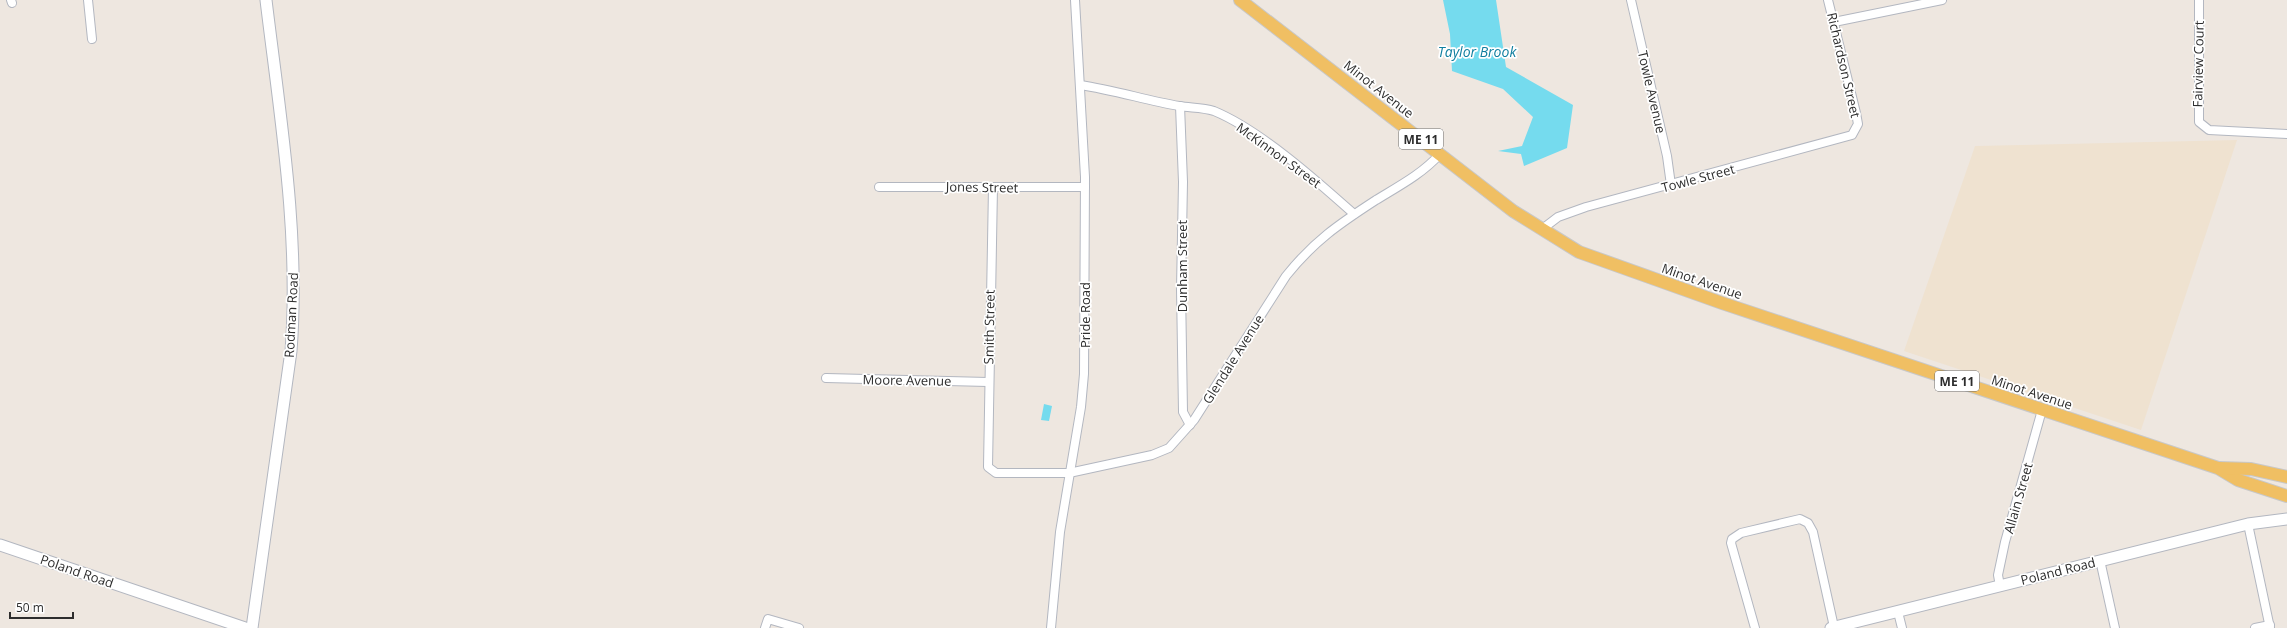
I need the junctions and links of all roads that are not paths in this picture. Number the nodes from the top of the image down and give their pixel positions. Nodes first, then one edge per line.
1 (88, 0) edge
2 (266, 0) edge
3 (1075, 0) edge
4 (1240, 0) edge
5 (1631, 0) edge
6 (1828, 0) edge
7 (1942, 0) edge
8 (2199, 0) edge
9 (1834, 22) junction
10 (92, 40) dead end
11 (1080, 85) junction
12 (1180, 106) junction
13 (1856, 130) joint
14 (2287, 134) edge
15 (1440, 154) junction
16 (1672, 185) junction
17 (879, 186) dead end
18 (1086, 187) junction
19 (993, 188) junction
20 (1354, 214) junction
21 (1541, 230) junction
22 (826, 378) dead end
23 (988, 382) junction
24 (2042, 410) junction
25 (1190, 425) junction
26 (988, 467) joint
27 (2218, 468) junction
28 (1069, 473) junction
29 (2287, 477) edge
30 (2287, 496) edge
31 (2287, 519) edge
32 (2248, 524) junction
33 (0, 545) edge
34 (2100, 560) junction
35 (2000, 586) junction
36 (1898, 612) junction
37 (2270, 626) edge
38 (245, 628) edge
39 (252, 628) edge
40 (765, 628) edge
41 (799, 628) edge
42 (1051, 628) edge
43 (1755, 628) edge
44 (1832, 628) edge
45 (1902, 628) edge
46 (2115, 628) edge
47 (2255, 628) edge

1 - 10 street
2 - 39 street, Rodman Road
3 - 11 street, Pride Road
4 - 15 main road, Minot Avenue / ME 11
5 - 16 street, Towle Avenue
6 - 9 street, Richardson Street
7 - 9 street
8 - 14 street, Fairview Court
9 - 13 street, Richardson Street
11 - 12 street, McKinnon Street
11 - 18 street, Pride Road
12 - 20 street, McKinnon Street
12 - 25 street, Dunham Street
13 - 16 street, Towle Street
15 - 20 street, Glendale Avenue
15 - 21 main road, Minot Avenue / ME 11
16 - 21 street, Towle Street
17 - 19 street, Jones Street
18 - 19 street, Jones Street
18 - 28 street, Pride Road
19 - 23 street, Smith Street
20 - 25 street, Glendale Avenue
21 - 24 main road, Minot Avenue / ME 11
22 - 23 street, Moore Avenue
23 - 26 street, Smith Street
24 - 27 main road, Minot Avenue / ME 11
24 - 35 street, Allain Street
25 - 28 street, Glendale Avenue
26 - 28 street, Glendale Avenue
27 - 29 main road, Minot Avenue / ME 11
27 - 30 main road, Minot Avenue / ME 11
28 - 42 street, Pride Road
31 - 32 street, Poland Road
32 - 34 street, Poland Road
32 - 37 street
33 - 38 street, Poland Road
34 - 35 street, Poland Road
34 - 46 street
35 - 36 street, Poland Road
36 - 44 street, Poland Road
36 - 45 street
37 - 47 street
40 - 41 street
43 - 44 street

